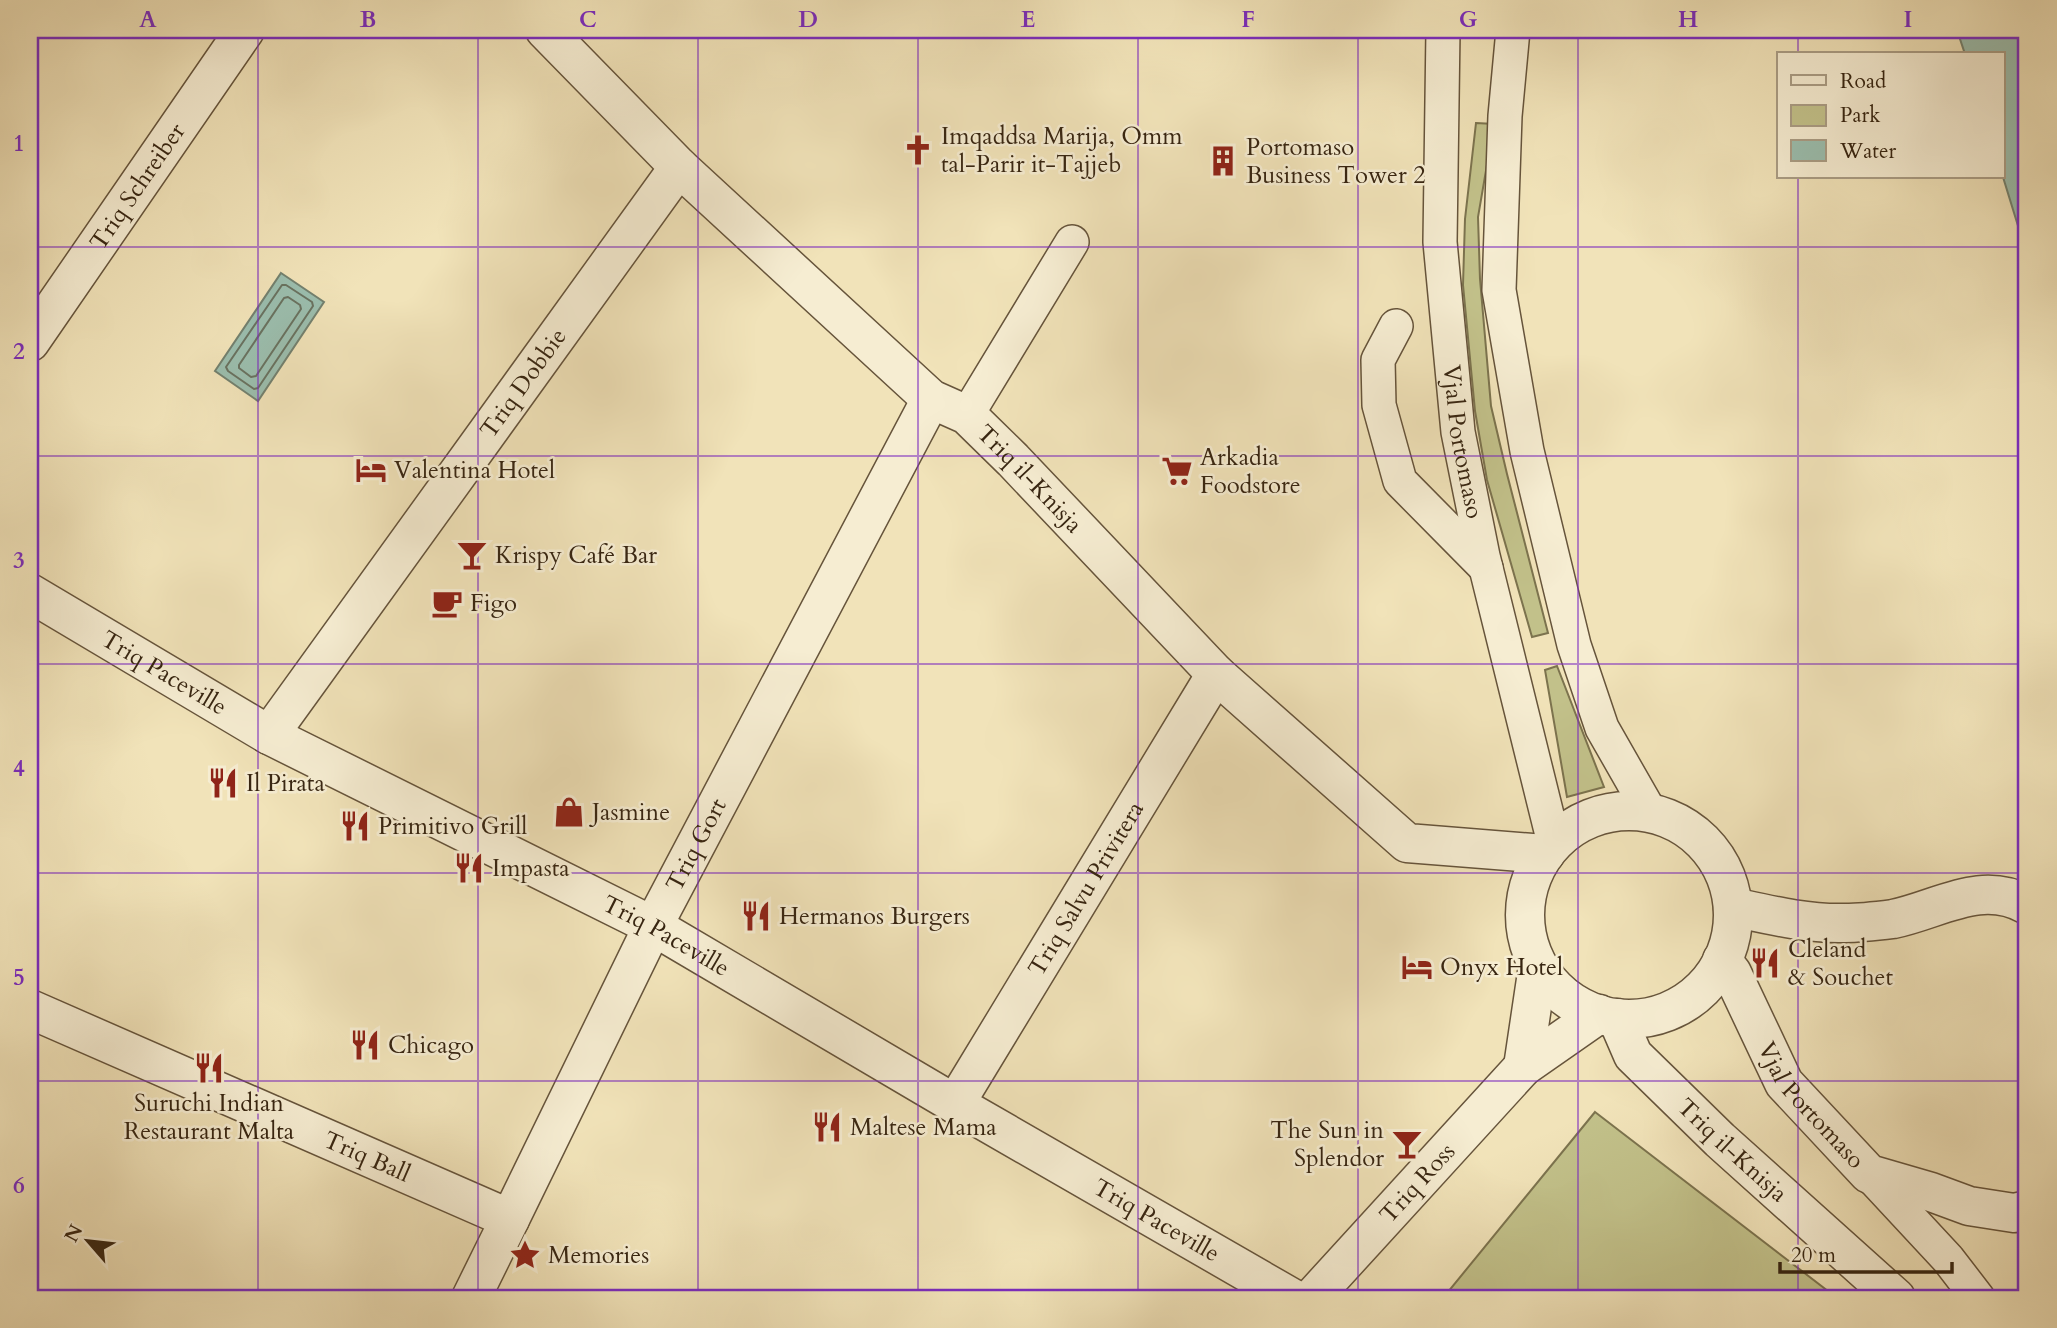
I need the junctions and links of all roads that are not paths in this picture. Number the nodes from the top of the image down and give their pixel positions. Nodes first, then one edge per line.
1 (245, 30) edge
2 (545, 30) edge
3 (1443, 30) edge
4 (1513, 30) edge
5 (679, 167) junction
6 (1072, 242) dead end
7 (1395, 326) dead end
8 (30, 342) edge
9 (932, 399) junction
10 (967, 415) junction
11 (1486, 568) junction
12 (30, 593) edge
13 (1216, 674) junction
14 (270, 735) junction
15 (1650, 812) junction
16 (1549, 849) junction
17 (2027, 905) edge
18 (1733, 907) junction
19 (653, 926) junction
20 (1722, 960) junction
21 (1538, 966) junction
22 (30, 1009) edge
23 (1608, 1016) junction
24 (1522, 1067) junction
25 (955, 1104) junction
26 (1869, 1174) junction
27 (2027, 1210) edge
28 (510, 1219) junction
29 (471, 1298) edge
30 (1292, 1298) edge
31 (1312, 1298) edge
32 (1896, 1298) edge
33 (1978, 1298) edge

1 - 8 street, Triq Schreiber
2 - 5 street, Triq il-Knisja
3 - 11 lane, Vjal Portomaso
4 - 15 lane
5 - 9 street, Triq il-Knisja
5 - 14 street, Triq Dobbie
6 - 10 lane
7 - 11 lane
9 - 10 street, Triq il-Knisja
9 - 19 street, Triq Gort
10 - 13 street, Triq il-Knisja
11 - 16 lane, Vjal Portomaso
12 - 14 street, Triq Paceville
13 - 16 street, Triq il-Knisja
13 - 25 street, Triq Salvu Privitera
14 - 19 street, Triq Paceville
15 - 16 street
15 - 18 street
16 - 21 street
17 - 18 street
18 - 20 street
19 - 25 street, Triq Paceville
19 - 28 street, Triq Gort
20 - 23 street
20 - 26 street, Vjal Portomaso
21 - 23 street
21 - 24 street
22 - 28 street, Triq Ball
23 - 24 street, Triq Ross
23 - 32 street, Triq il-Knisja
24 - 31 street, Triq Ross
25 - 30 street, Triq Paceville
26 - 27 street, Vjal Portomaso
26 - 33 lane
28 - 29 street, Triq Gort

